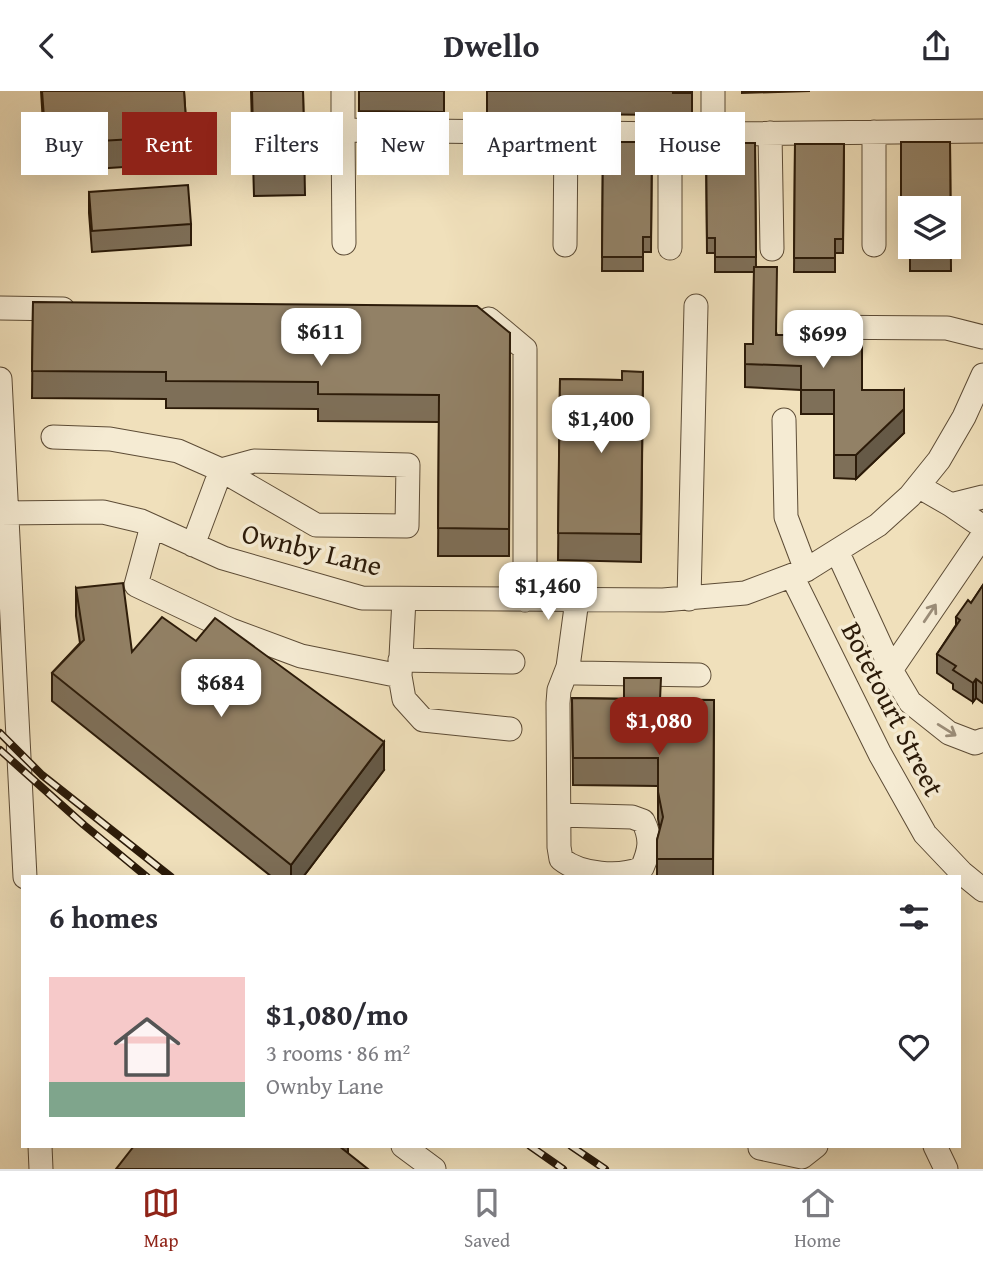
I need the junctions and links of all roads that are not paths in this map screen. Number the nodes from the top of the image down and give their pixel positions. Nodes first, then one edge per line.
1 (343, 91) edge
2 (713, 91) edge
3 (343, 112) edge
4 (713, 112) edge
5 (343, 130) joint
6 (983, 131) edge
7 (463, 132) edge
8 (874, 132) junction
9 (745, 133) edge
10 (770, 133) junction
11 (566, 175) edge
12 (670, 175) edge
13 (344, 243) dead end
14 (565, 245) dead end
15 (874, 245) dead end
16 (670, 248) dead end
17 (772, 249) dead end
18 (696, 306) dead end
19 (0, 308) edge
20 (83, 310) edge
21 (472, 316) edge
22 (799, 327) dead end
23 (983, 337) edge
24 (983, 375) edge
25 (0, 379) edge
26 (784, 420) dead end
27 (974, 420) edge
28 (53, 437) dead end
29 (221, 470) junction
30 (918, 486) junction
31 (983, 497) edge
32 (951, 505) junction
33 (3, 513) edge
34 (152, 527) junction
35 (983, 527) edge
36 (983, 535) edge
37 (193, 545) junction
38 (837, 551) junction
39 (799, 573) junction
40 (404, 599) junction
41 (689, 599) junction
42 (524, 600) junction
43 (576, 600) junction
44 (513, 662) dead end
45 (568, 667) junction
46 (400, 668) junction
47 (891, 670) junction
48 (699, 675) dead end
49 (510, 729) dead end
50 (983, 740) edge
51 (559, 815) dead end
52 (25, 875) edge
53 (960, 875) edge
54 (961, 876) edge
55 (983, 891) edge
56 (40, 1148) edge
57 (406, 1148) edge
58 (760, 1148) edge
59 (813, 1148) edge
60 (936, 1148) edge
61 (41, 1169) edge
62 (434, 1169) edge
63 (946, 1169) edge

1 - 3 street
2 - 4 street
5 - 7 street
5 - 13 street
6 - 8 street
8 - 10 street
8 - 15 street
9 - 10 street
10 - 17 street
11 - 14 street
12 - 16 street
18 - 41 street
19 - 20 street
21 - 42 street
22 - 23 street
24 - 27 street, Ownby Lane
25 - 33 street
26 - 39 street, Botetourt Street
27 - 30 street, Ownby Lane
28 - 29 street
29 - 29 street
29 - 37 street
30 - 32 street
30 - 38 street, Ownby Lane
31 - 32 street
32 - 35 street
33 - 34 street, Ownby Lane
33 - 52 street
34 - 37 street, Ownby Lane
34 - 46 street
47 -> 36 street
37 - 40 street, Ownby Lane
38 - 39 street, Ownby Lane
38 - 47 street
39 - 41 street, Ownby Lane
39 - 53 street, Botetourt Street
40 - 42 street, Ownby Lane
40 - 46 street
41 - 43 street, Ownby Lane
42 - 43 street, Ownby Lane
43 - 45 street
44 - 46 street
45 - 48 street
45 - 51 street
46 - 49 street
47 -> 50 street
54 - 55 street, Botetourt Street
56 - 61 street
57 - 62 street
58 - 59 street
60 - 63 street

